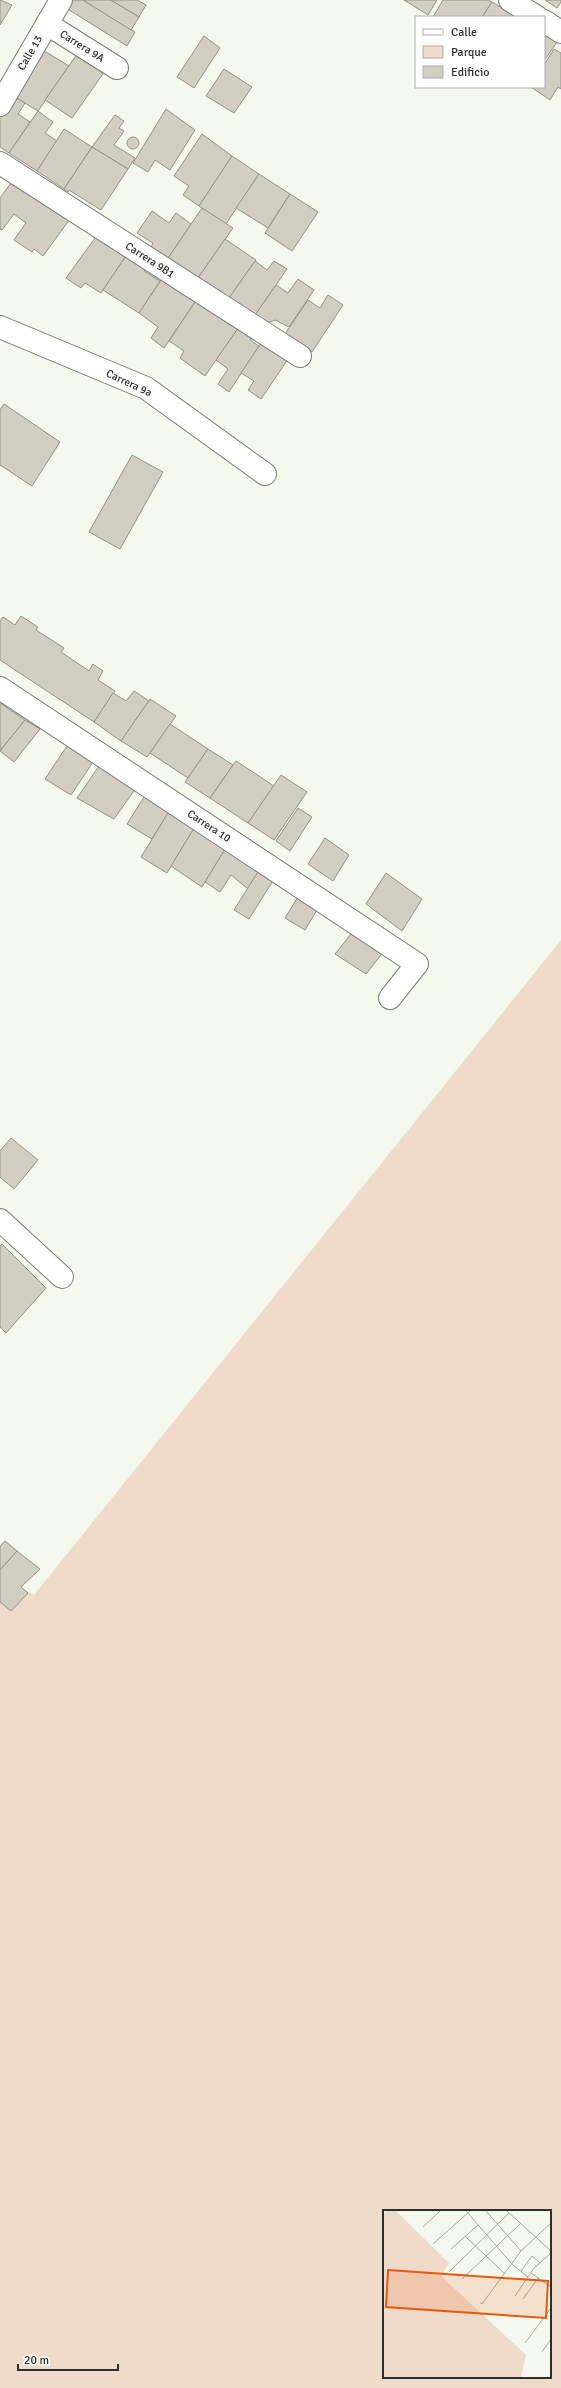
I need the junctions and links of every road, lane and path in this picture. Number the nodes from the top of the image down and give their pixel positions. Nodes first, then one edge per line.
1 (61, 0) edge
2 (510, 0) edge
3 (535, 16) edge
4 (545, 22) edge
5 (47, 24) junction
6 (561, 32) edge
7 (117, 68) dead end
8 (0, 105) edge
9 (0, 163) edge
10 (0, 327) edge
11 (300, 356) dead end
12 (266, 474) dead end
13 (0, 688) edge
14 (390, 998) dead end
15 (0, 1220) edge
16 (62, 1277) dead end

1 - 5 street, Calle 13
2 - 3 street
4 - 6 street
5 - 7 street, Carrera 9A
5 - 8 street, Calle 13
9 - 11 street, Carrera 9B1
10 - 12 street, Carrera 9a
13 - 14 street, Carrera 10
15 - 16 street

